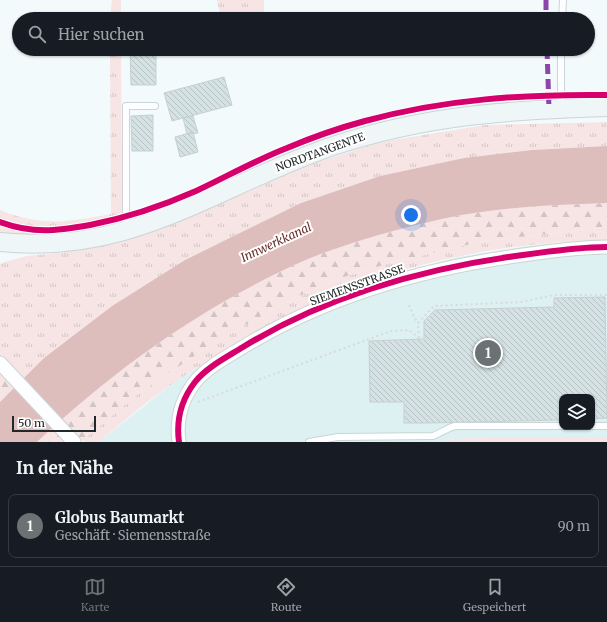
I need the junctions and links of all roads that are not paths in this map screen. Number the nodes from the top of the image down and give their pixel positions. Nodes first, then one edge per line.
1 (562, 0) edge
2 (562, 12) edge
3 (561, 56) edge
4 (155, 106) dead end
5 (607, 107) edge
6 (561, 109) junction
7 (129, 230) junction
8 (0, 242) edge
9 (45, 245) junction
10 (607, 247) edge
11 (0, 257) edge
12 (0, 363) edge
13 (559, 426) edge
14 (595, 426) edge
15 (607, 426) edge
16 (74, 442) edge
17 (179, 442) edge
18 (309, 442) edge

1 - 2 lane
3 - 6 lane
4 - 7 lane
5 - 6 main road, NORDTANGENTE
6 - 7 main road, NORDTANGENTE
7 - 9 main road, NORDTANGENTE
8 - 9 main road, NORDTANGENTE
9 - 11 main road, NORDTANGENTE
10 - 17 street, SIEMENSSTRASSE
12 - 16 street
13 - 18 lane
14 - 15 lane

